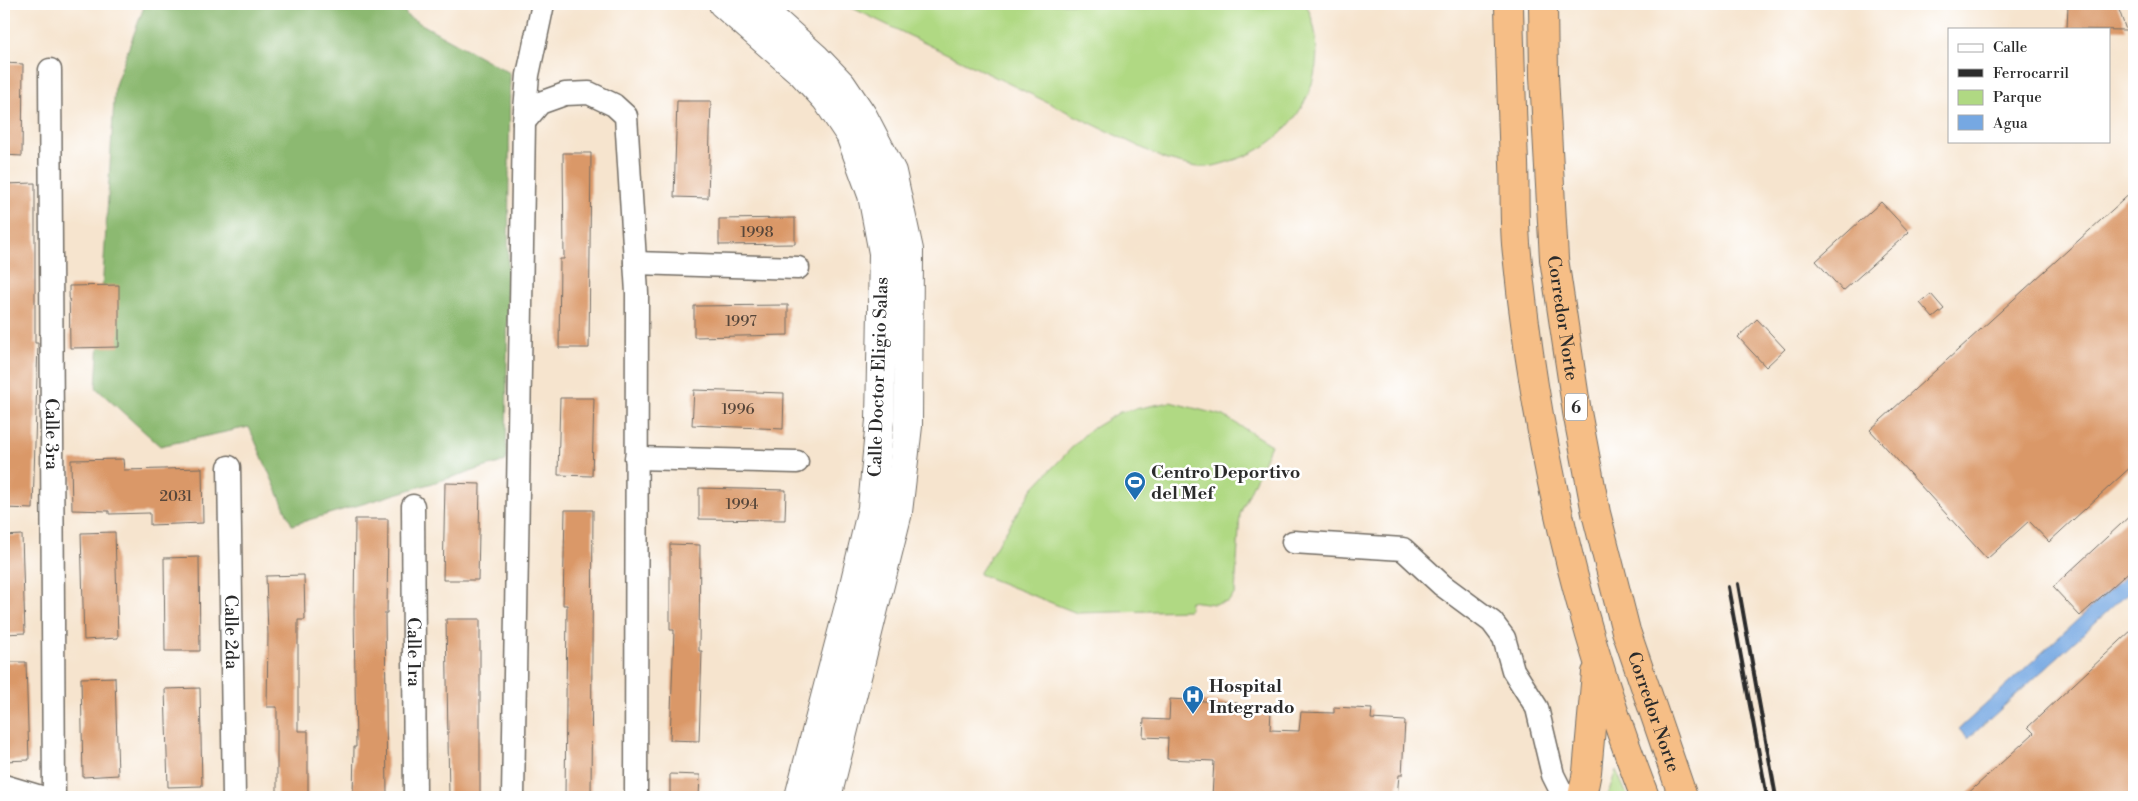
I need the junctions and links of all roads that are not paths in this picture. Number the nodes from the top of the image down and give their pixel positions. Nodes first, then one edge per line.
1 (543, 4) edge
2 (723, 4) edge
3 (756, 4) edge
4 (1509, 4) edge
5 (1543, 4) edge
6 (50, 70) dead end
7 (524, 122) junction
8 (635, 263) junction
9 (798, 268) dead end
10 (636, 458) junction
11 (797, 462) dead end
12 (229, 467) dead end
13 (412, 506) dead end
14 (1293, 542) dead end
15 (1597, 662) junction
16 (4, 786) edge
17 (41, 797) edge
18 (54, 797) edge
19 (234, 797) edge
20 (415, 797) edge
21 (513, 797) edge
22 (636, 797) edge
23 (799, 797) edge
24 (827, 797) edge
25 (1564, 797) edge
26 (1582, 797) edge
27 (1645, 797) edge
28 (1683, 797) edge

1 - 7 street
2 - 23 street, Calle Doctor Eligio Salas
3 - 24 street, Calle Doctor Eligio Salas
4 - 15 highway, Corredor Norte / 6
5 - 28 highway, Corredor Norte / 6
6 - 18 street, Calle 3ra
7 - 8 street
7 - 21 street
8 - 9 street
8 - 10 street
10 - 11 street
10 - 22 street
12 - 19 street, Calle 2da
13 - 20 street, Calle 1ra
14 - 25 street
15 - 26 highway
15 - 27 highway, Corredor Norte / 6
16 - 17 street

